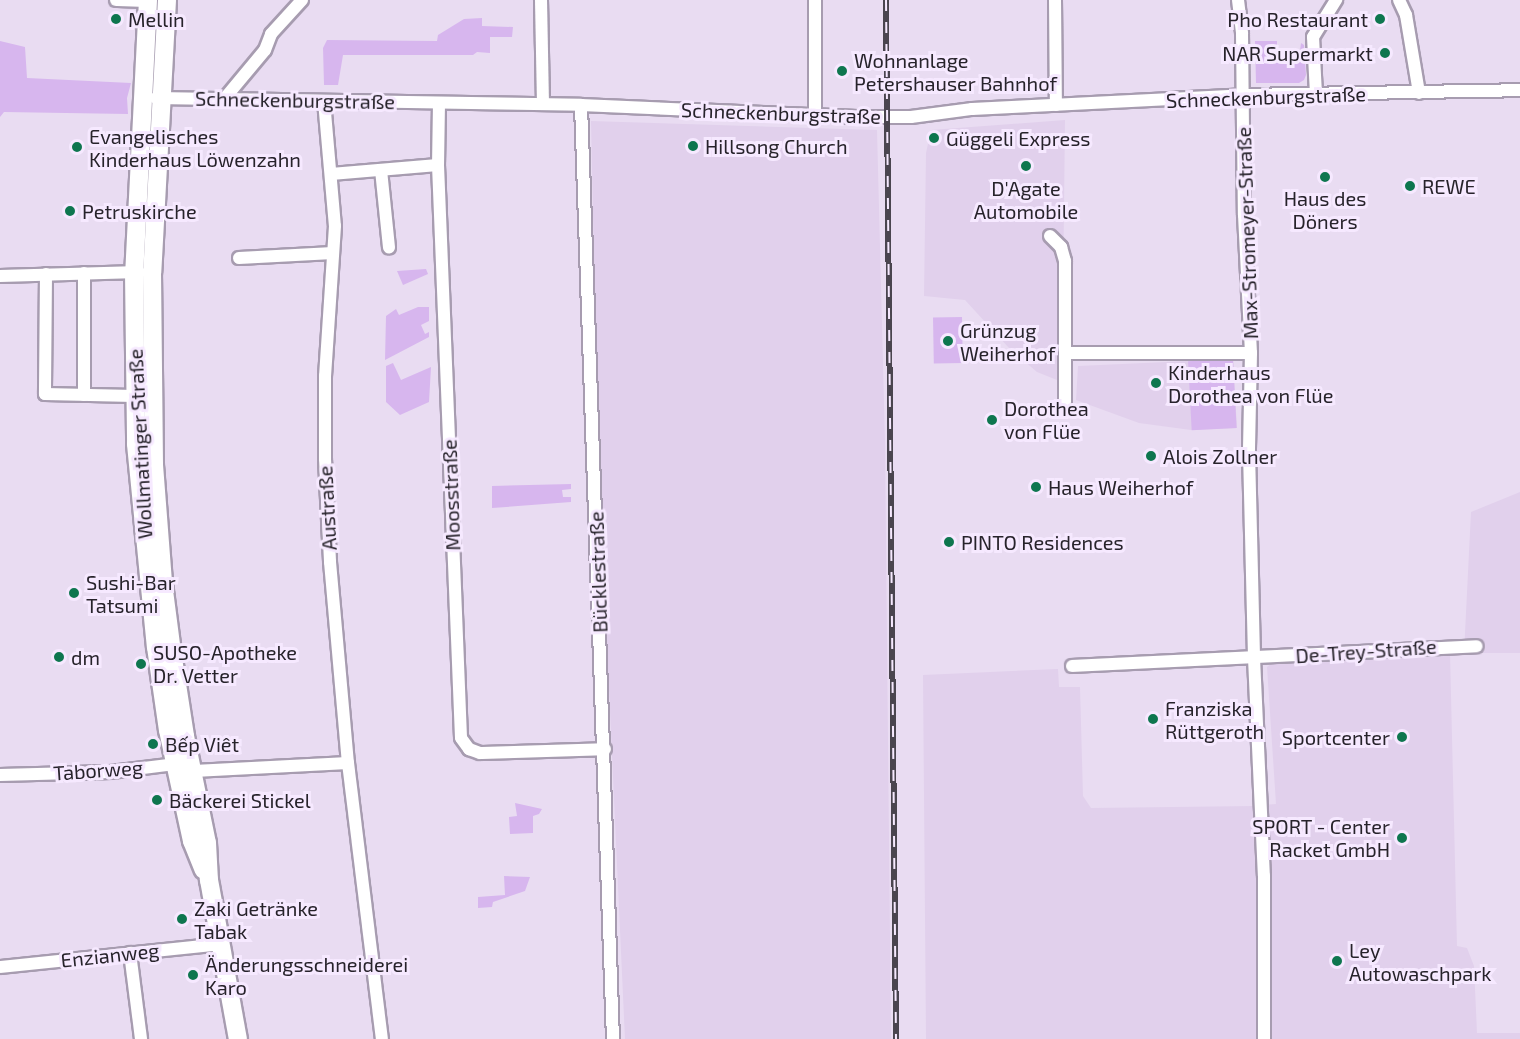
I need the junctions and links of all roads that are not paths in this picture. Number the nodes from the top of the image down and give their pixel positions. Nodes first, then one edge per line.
1 (116, 0) edge
2 (148, 0) edge
3 (167, 0) edge
4 (302, 0) edge
5 (542, 0) edge
6 (815, 0) edge
7 (1055, 0) edge
8 (1238, 0) edge
9 (1336, 0) edge
10 (1399, 0) edge
11 (1520, 90) edge
12 (1419, 93) junction
13 (1316, 94) junction
14 (1244, 95) junction
15 (143, 98) junction
16 (163, 98) junction
17 (225, 98) junction
18 (324, 100) junction
19 (439, 103) junction
20 (543, 104) junction
21 (581, 105) junction
22 (1056, 105) junction
23 (815, 115) junction
24 (438, 165) junction
25 (381, 170) junction
26 (330, 174) junction
27 (1050, 236) dead end
28 (389, 248) dead end
29 (333, 253) junction
30 (239, 258) dead end
31 (134, 272) junction
32 (84, 273) junction
33 (152, 273) junction
34 (46, 274) junction
35 (0, 276) edge
36 (1066, 353) junction
37 (1251, 353) junction
38 (84, 395) junction
39 (134, 396) junction
40 (1065, 402) dead end
41 (1477, 646) dead end
42 (1254, 658) junction
43 (1072, 666) dead end
44 (605, 749) junction
45 (348, 763) junction
46 (175, 764) junction
47 (194, 771) junction
48 (0, 775) edge
49 (209, 880) junction
50 (221, 944) junction
51 (130, 953) junction
52 (0, 967) edge
53 (141, 1039) edge
54 (238, 1039) edge
55 (382, 1039) edge
56 (613, 1039) edge
57 (1264, 1039) edge

1 - 2 street
2 - 15 main road, Wollmatinger Straße
3 - 16 main road, Wollmatinger Straße
4 - 17 street
5 - 20 street
6 - 23 street
7 - 22 street
8 - 14 street, Max-Stromeyer-Straße
9 - 13 street
10 - 12 street
11 - 12 street, Schneckenburgstraße
12 - 13 street, Schneckenburgstraße
13 - 14 street, Schneckenburgstraße
14 - 22 street, Schneckenburgstraße
14 - 37 street, Max-Stromeyer-Straße
15 - 16 street, Schneckenburgstraße
15 - 31 main road, Wollmatinger Straße
16 - 17 street, Schneckenburgstraße
16 - 33 main road, Wollmatinger Straße
17 - 18 street, Schneckenburgstraße
18 - 19 street, Schneckenburgstraße
18 - 26 street, Austraße
19 - 20 street, Schneckenburgstraße
19 - 24 street, Moosstraße
20 - 21 street, Schneckenburgstraße
21 - 23 street, Schneckenburgstraße
21 - 44 street, Bücklestraße
22 - 23 street, Schneckenburgstraße
24 - 25 street
24 - 44 street, Moosstraße
25 - 26 street
25 - 28 street
26 - 29 street, Austraße
27 - 36 street
29 - 30 street
29 - 45 street, Austraße
31 - 32 street
31 - 33 street
31 - 39 main road, Wollmatinger Straße
32 - 34 street
32 - 38 street
33 - 47 main road, Wollmatinger Straße
34 - 35 street
34 - 38 street
36 - 37 street
36 - 40 street
37 - 42 street, Max-Stromeyer-Straße
38 - 39 street
39 - 46 main road, Wollmatinger Straße
41 - 42 street, De-Trey-Straße
42 - 43 street
42 - 57 street, Max-Stromeyer-Straße
44 - 56 street, Bücklestraße
45 - 47 street
45 - 55 street, Austraße
46 - 47 street, Taborweg
46 - 48 street, Taborweg
46 - 49 main road, Wollmatinger Straße
47 - 49 main road, Wollmatinger Straße
49 - 50 main road, Wollmatinger Straße
50 - 51 street, Enzianweg
50 - 54 main road, Wollmatinger Straße
51 - 52 street, Enzianweg
51 - 53 street

